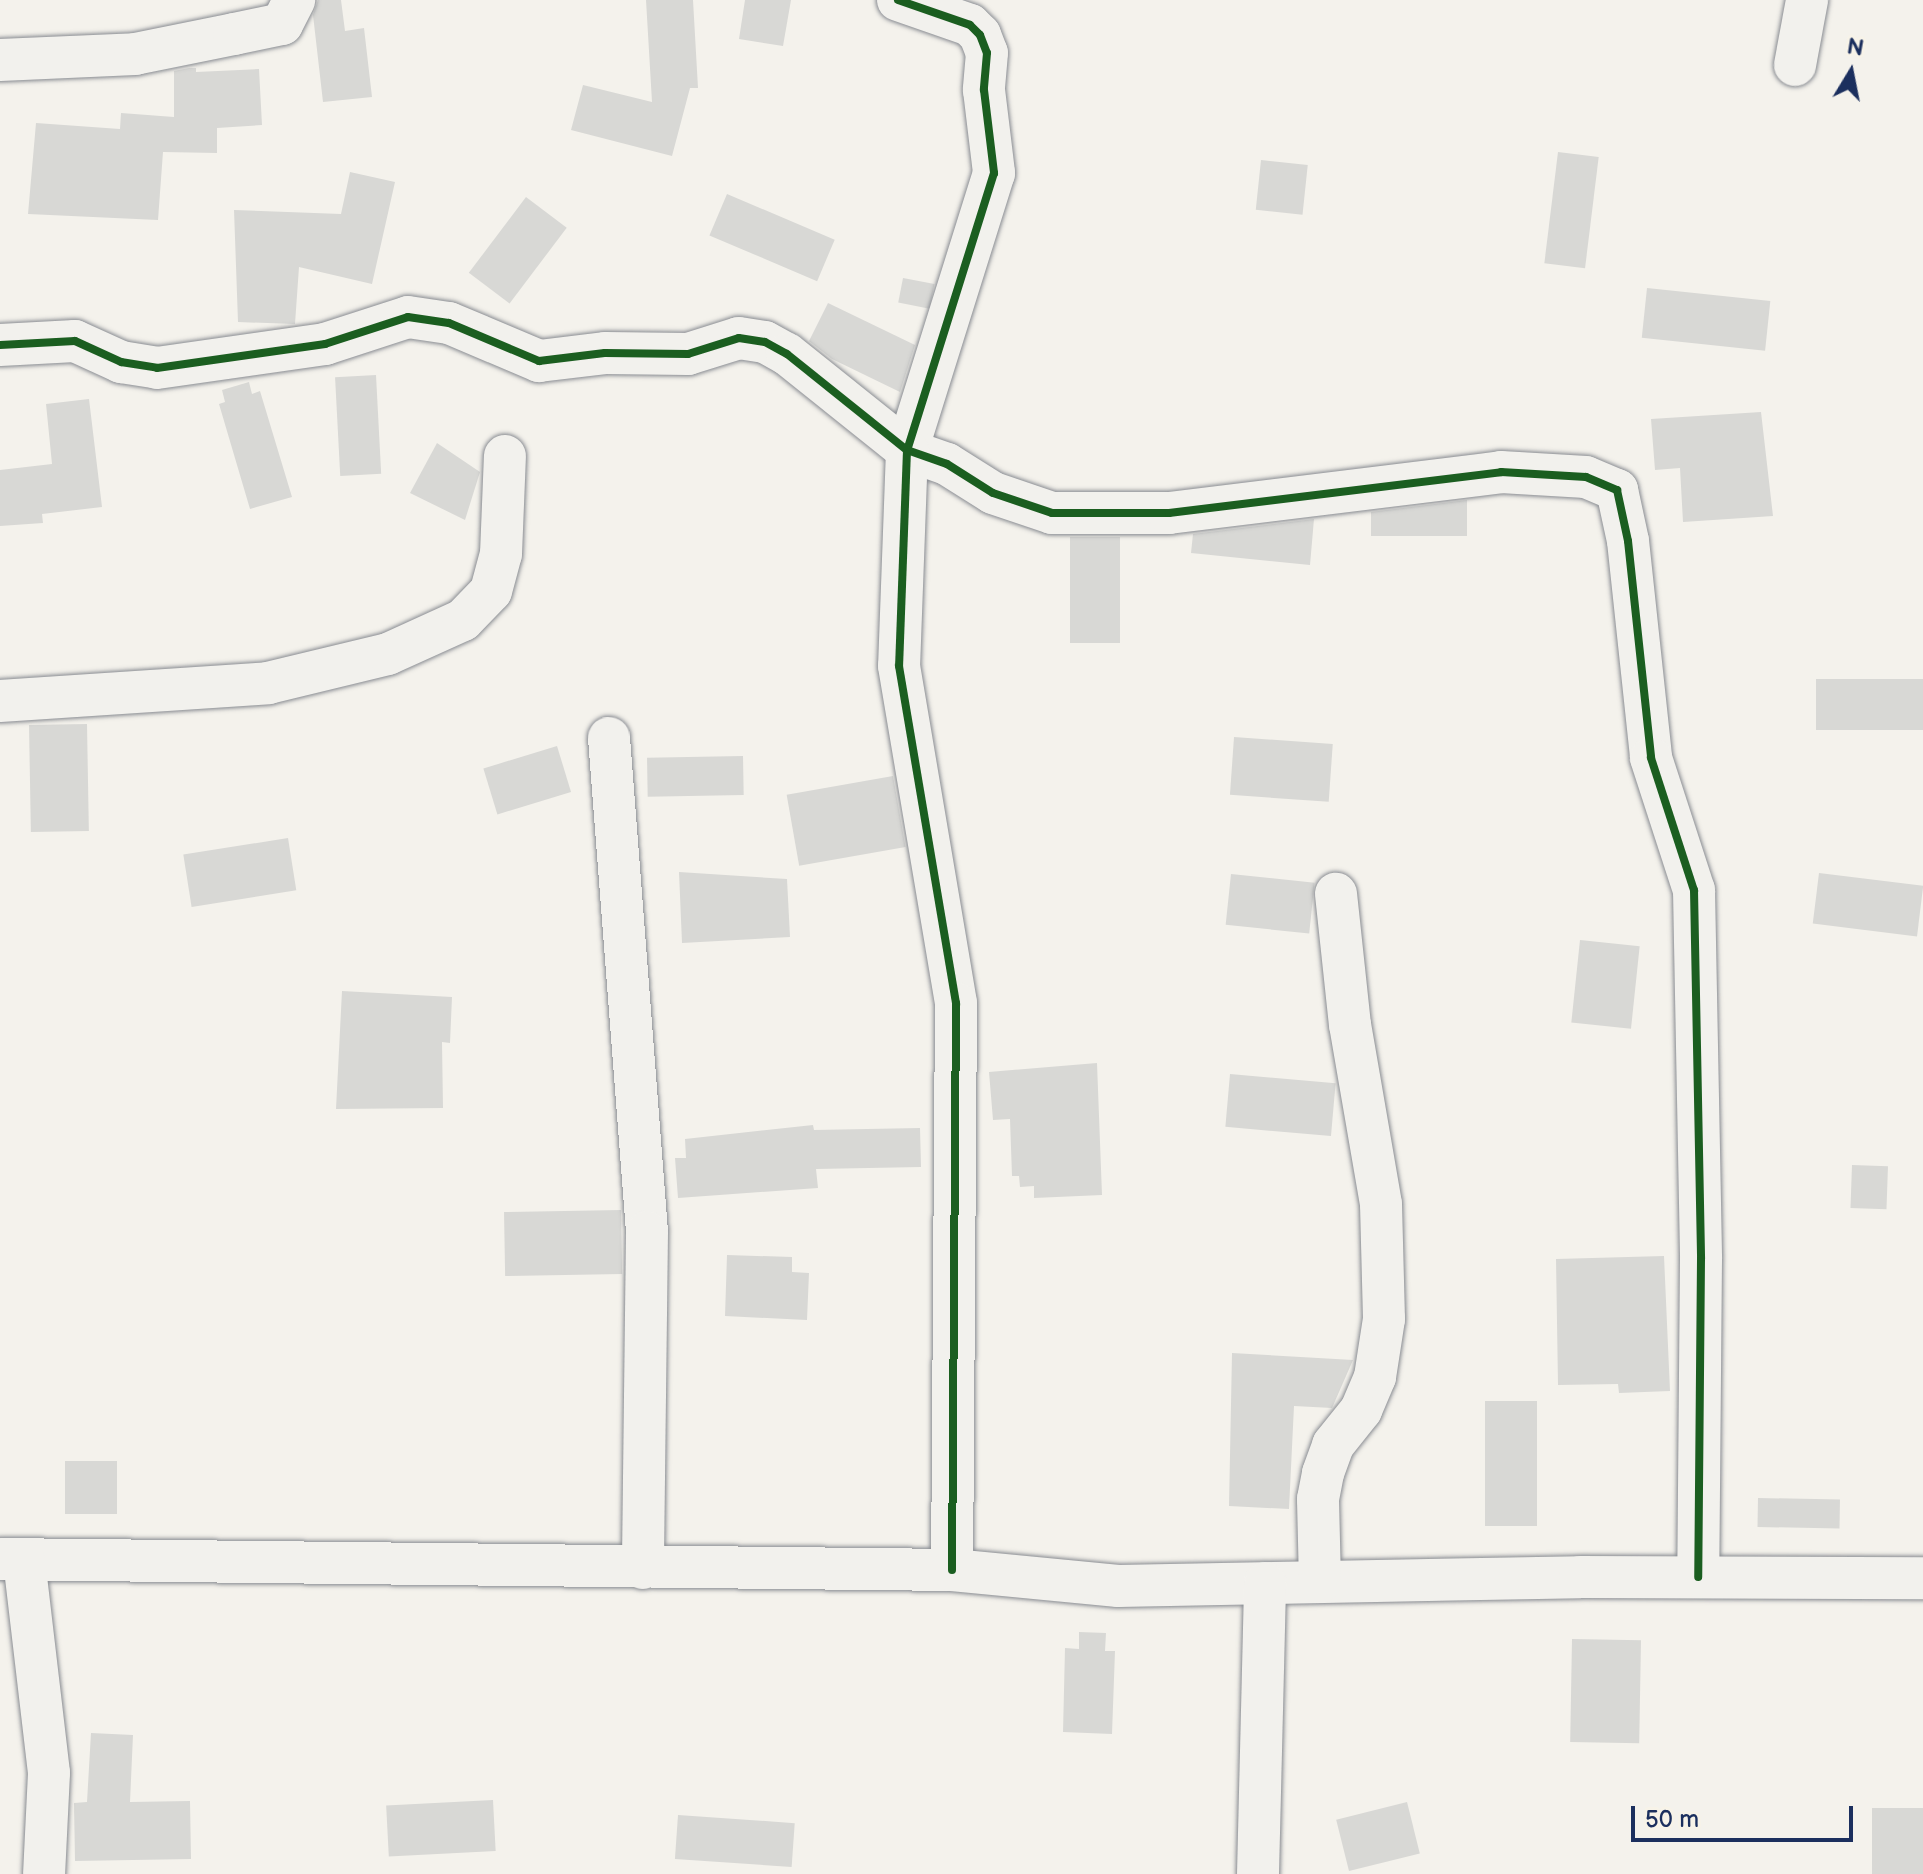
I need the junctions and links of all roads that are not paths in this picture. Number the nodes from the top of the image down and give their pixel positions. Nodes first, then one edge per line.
1 (294, 0) edge
2 (898, 0) edge
3 (1807, 0) edge
4 (0, 60) edge
5 (1795, 65) dead end
6 (0, 345) edge
7 (907, 450) junction
8 (505, 456) dead end
9 (0, 701) edge
10 (609, 738) dead end
11 (1336, 894) dead end
12 (12, 1560) edge
13 (643, 1568) junction
14 (952, 1570) junction
15 (1698, 1577) junction
16 (1923, 1578) edge
17 (1320, 1582) junction
18 (1265, 1583) junction
19 (44, 1874) edge
20 (1258, 1874) edge

1 - 4 street
2 - 7 street
3 - 5 street
6 - 7 street
7 - 14 street
7 - 15 street
8 - 9 street
10 - 13 street
11 - 17 street
12 - 13 street
12 - 19 street
13 - 14 street
14 - 18 street
15 - 16 street
15 - 17 street
17 - 18 street
18 - 20 street

